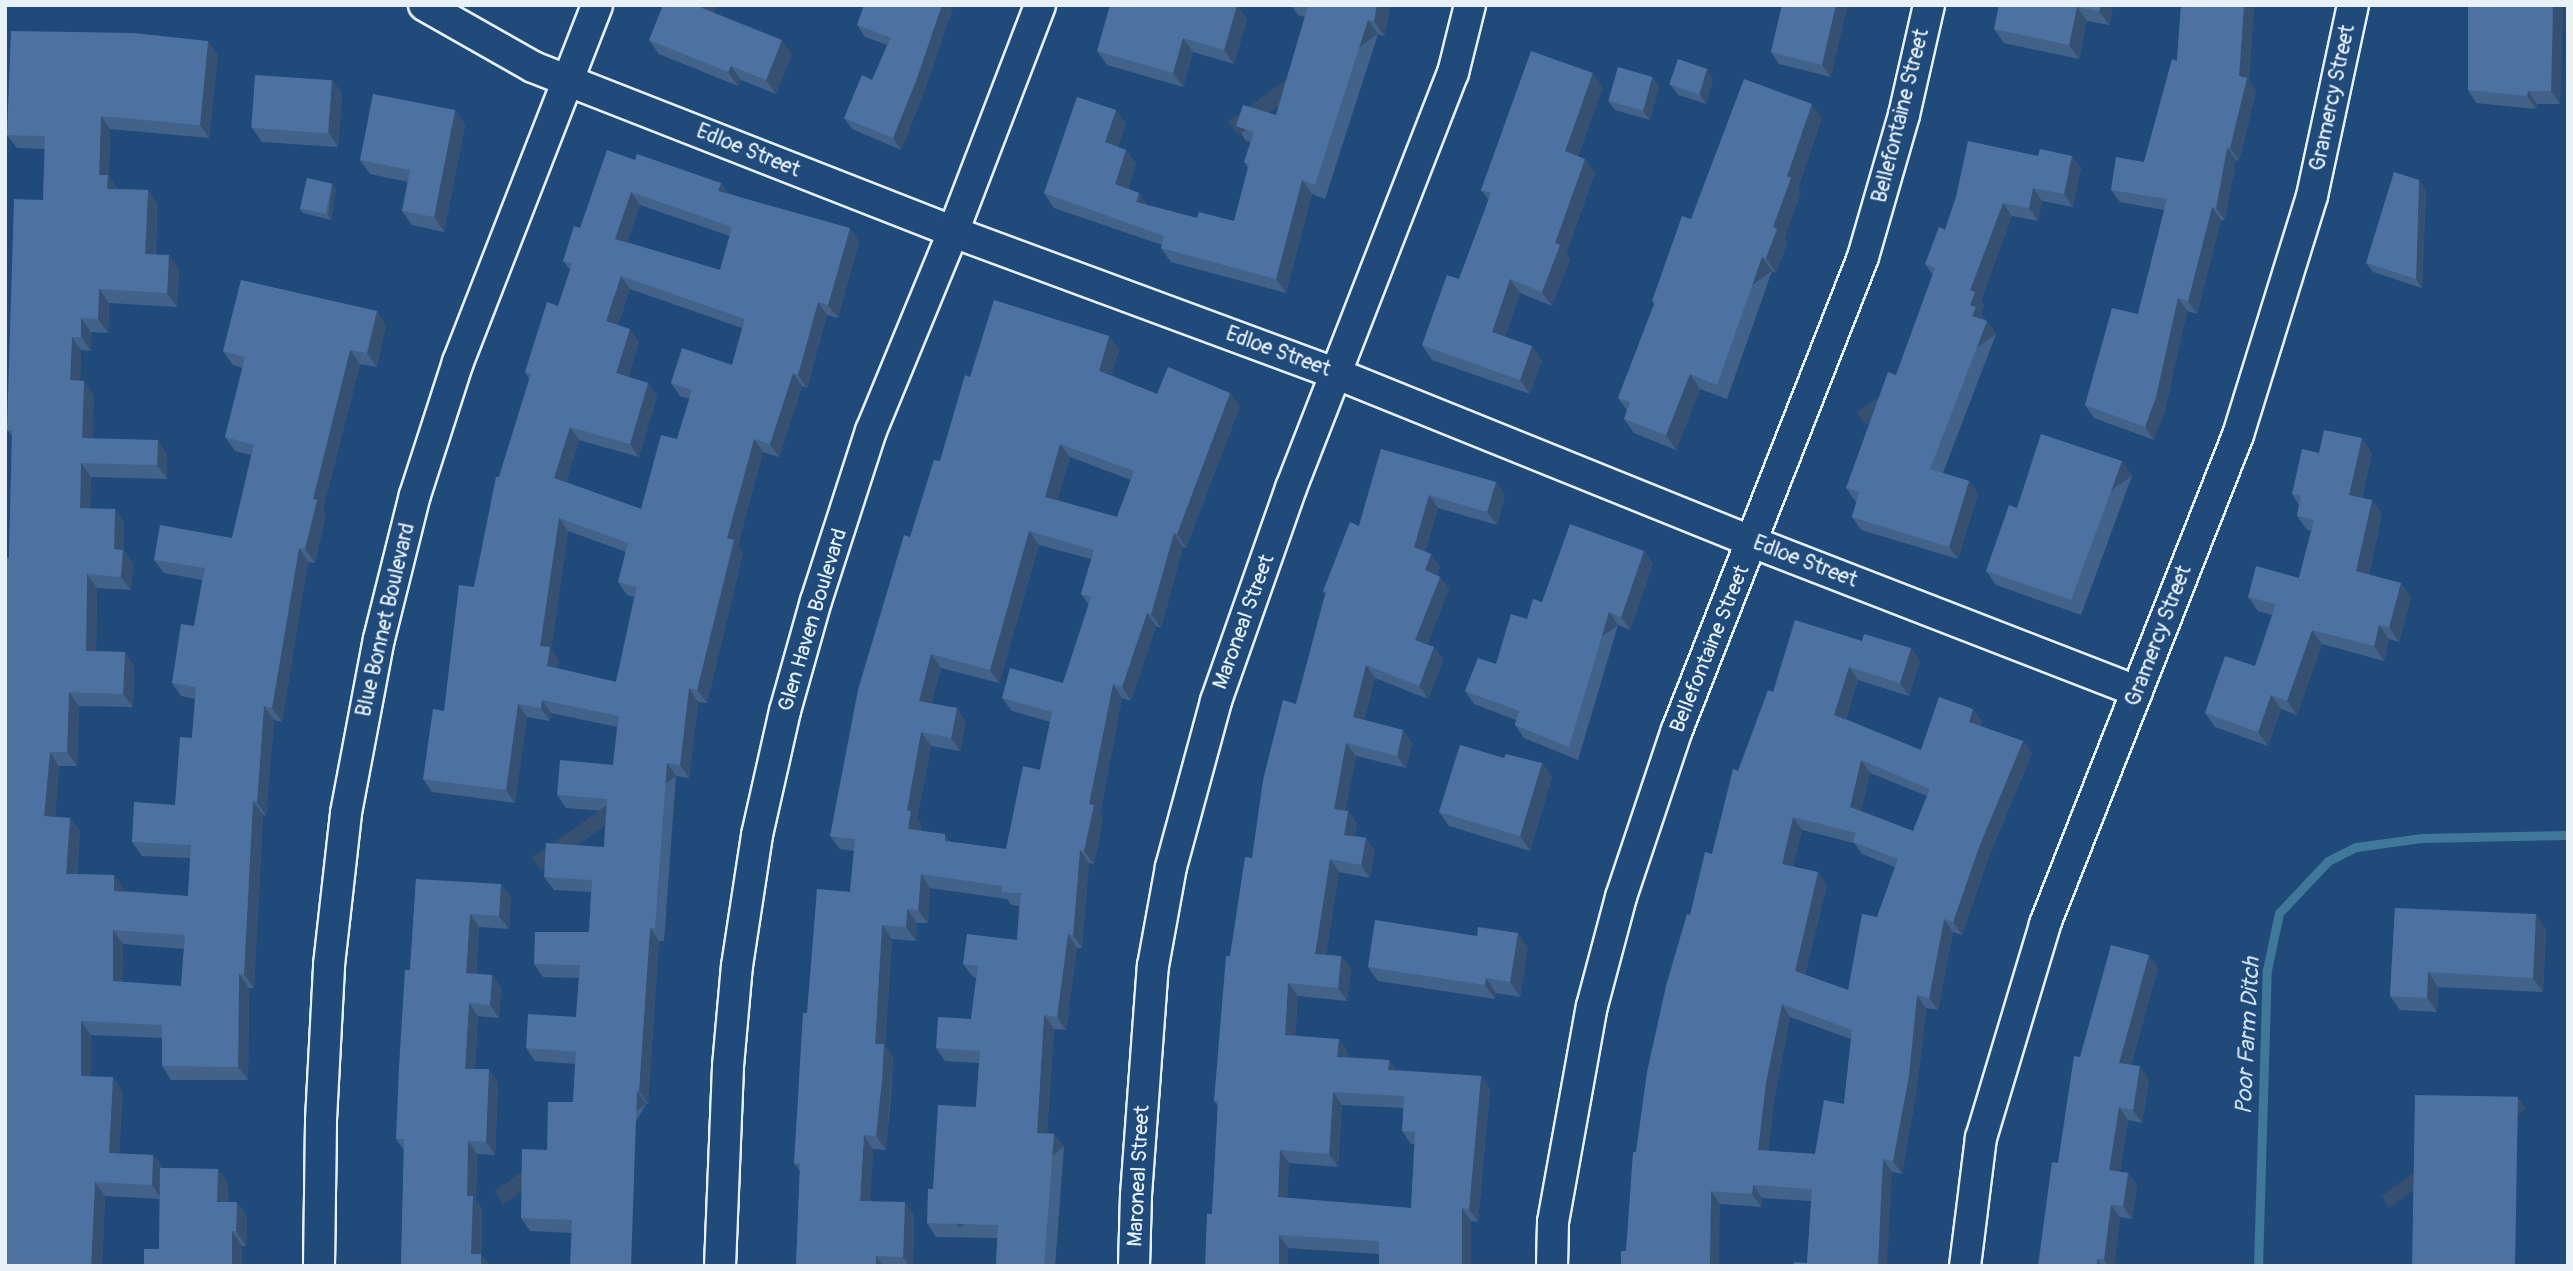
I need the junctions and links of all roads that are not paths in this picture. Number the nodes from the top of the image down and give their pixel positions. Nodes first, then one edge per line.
1 (424, 5) edge
2 (597, 5) edge
3 (1040, 5) edge
4 (1470, 5) edge
5 (1929, 5) edge
6 (2353, 5) edge
7 (568, 80) junction
8 (953, 232) junction
9 (1337, 374) junction
10 (1752, 542) junction
11 (2137, 691) junction
12 (319, 1266) edge
13 (720, 1266) edge
14 (1135, 1266) edge
15 (1552, 1266) edge
16 (1965, 1266) edge

1 - 7 street, Edloe Street
2 - 7 street, Blue Bonnet Boulevard
3 - 8 street, Glen Haven Boulevard
4 - 9 street, Maroneal Street
5 - 10 street, Bellefontaine Street
6 - 11 street, Gramercy Street
7 - 8 street, Edloe Street
7 - 12 street, Blue Bonnet Boulevard
8 - 9 street, Edloe Street
8 - 13 street, Glen Haven Boulevard
9 - 10 street, Edloe Street
9 - 14 street, Maroneal Street
10 - 11 street, Edloe Street
10 - 15 street, Bellefontaine Street
11 - 16 street, Gramercy Street

